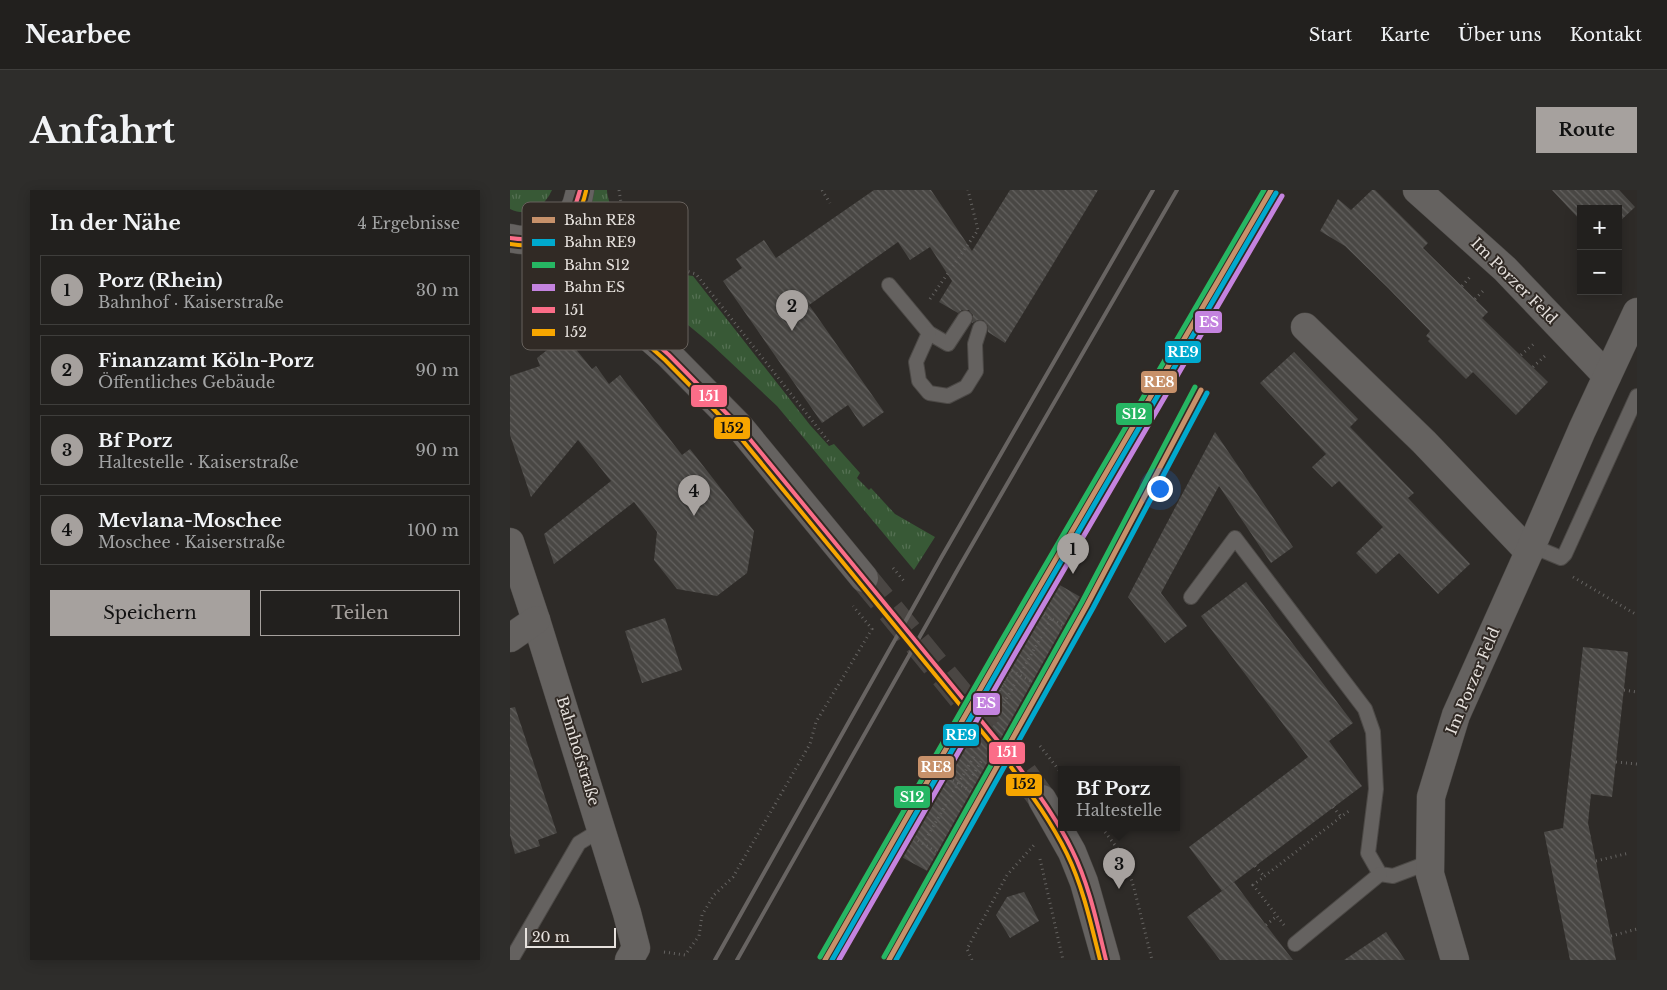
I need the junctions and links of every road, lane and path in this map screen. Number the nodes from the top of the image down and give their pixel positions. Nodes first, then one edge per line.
1 (822, 190) edge
2 (968, 190) edge
3 (1417, 190) edge
4 (830, 203) dead end
5 (688, 272) edge
6 (889, 285) dead end
7 (1637, 312) edge
8 (916, 318) junction
9 (965, 318) dead end
10 (1305, 327) dead end
11 (980, 328) dead end
12 (929, 333) junction
13 (1630, 347) edge
14 (663, 350) edge
15 (666, 350) edge
16 (669, 355) junction
17 (1607, 376) junction
18 (1637, 396) edge
19 (829, 442) dead end
20 (510, 542) edge
21 (1530, 549) junction
22 (1571, 576) dead end
23 (864, 578) tunnel mouth
24 (1191, 597) dead end
25 (1035, 610) dead end
26 (1637, 615) edge
27 (1052, 619) junction
28 (536, 620) junction
29 (1068, 628) dead end
30 (872, 629) dead end
31 (510, 638) edge
32 (1003, 666) dead end
33 (1010, 671) junction
34 (1036, 684) dead end
35 (1624, 690) dead end
36 (1637, 692) edge
37 (997, 695) dead end
38 (1004, 703) dead end
39 (1040, 746) dead end
40 (976, 753) dead end
41 (982, 760) dead end
42 (1616, 762) dead end
43 (1637, 764) edge
44 (1058, 769) edge
45 (940, 773) dead end
46 (965, 788) junction
47 (1376, 789) junction
48 (974, 793) dead end
49 (1042, 798) tunnel mouth
50 (1333, 807) dead end
51 (1341, 817) junction
52 (1058, 827) edge
53 (602, 829) junction
54 (1060, 831) edge
55 (1104, 831) edge
56 (905, 833) dead end
57 (923, 844) junction
58 (1629, 853) dead end
59 (940, 854) dead end
60 (1596, 861) dead end
61 (1430, 862) junction
62 (1255, 866) dead end
63 (1380, 874) junction
64 (1264, 876) junction
65 (1277, 916) junction
66 (1266, 925) dead end
67 (1637, 929) edge
68 (1611, 936) dead end
69 (1296, 944) joint
70 (685, 955) dead end
71 (511, 960) edge
72 (628, 960) edge
73 (972, 960) edge
74 (1063, 960) edge
75 (1106, 960) edge
76 (1152, 960) edge
77 (1455, 960) edge

1 - 4 path
2 - 8 path
3 - 17 street, Im Porzer Feld
5 - 19 path
6 - 8 lane
7 - 13 street, Im Porzer Feld
8 - 12 lane
9 - 12 lane
10 - 21 street
11 - 12 lane
13 - 17 street, Im Porzer Feld
14 - 16 street
15 - 16 street
16 - 23 street
17 - 21 street, Im Porzer Feld
18 - 21 lane
20 - 28 street, Bahnhofstraße
21 - 61 street, Im Porzer Feld
22 - 26 path
24 - 47 lane
25 - 27 path
27 - 29 path
27 - 38 path
28 - 31 street
28 - 53 street, Bahnhofstraße
30 - 70 path
32 - 33 path
33 - 34 path
33 - 37 path
35 - 36 path
39 - 44 path
40 - 57 path
41 - 46 path
42 - 43 path
45 - 46 path
46 - 48 path
47 - 51 path
47 - 63 lane
49 - 52 street
50 - 51 path
51 - 64 path
53 - 71 lane
53 - 72 street, Bahnhofstraße
54 - 75 street
55 - 76 path
56 - 57 path
57 - 59 path
58 - 60 path
61 - 63 lane
61 - 77 street, Im Porzer Feld
62 - 64 path
63 - 69 lane
64 - 65 path
65 - 66 path
65 - 69 path
67 - 68 path
73 - 74 path

